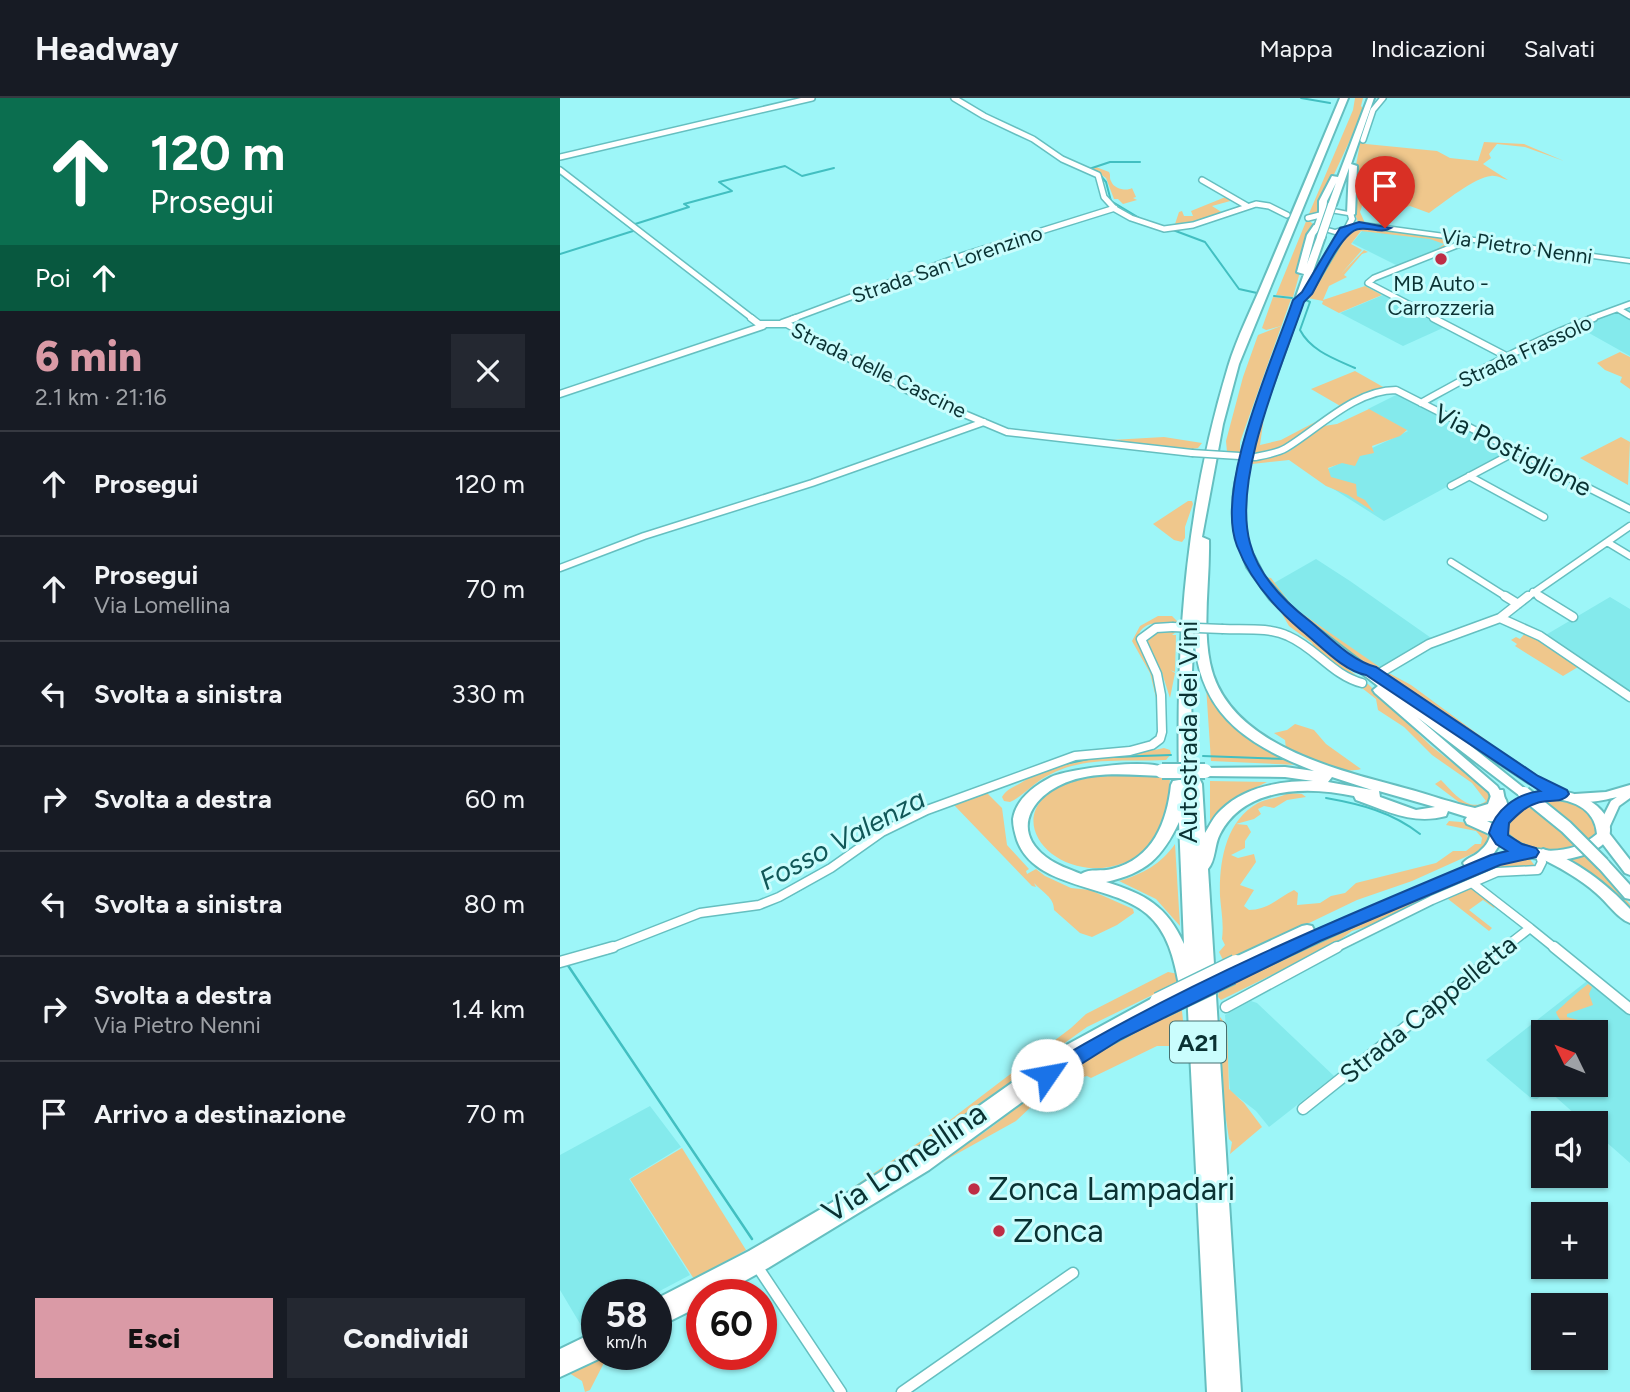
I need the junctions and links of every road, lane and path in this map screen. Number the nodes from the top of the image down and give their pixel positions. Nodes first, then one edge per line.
1 (812, 98) edge
2 (954, 98) edge
3 (1344, 98) edge
4 (1350, 98) edge
5 (1371, 98) edge
6 (1383, 98) edge
7 (1363, 140) dead end
8 (1352, 152) junction
9 (560, 157) edge
10 (560, 170) edge
11 (1202, 180) dead end
12 (1247, 206) junction
13 (1115, 208) junction
14 (1321, 214) junction
15 (1287, 215) dead end
16 (1351, 216) junction
17 (1317, 225) junction
18 (1363, 225) junction
19 (1346, 229) junction
20 (1452, 237) junction
21 (1470, 240) junction
22 (1451, 247) junction
23 (1630, 261) edge
24 (1299, 300) junction
25 (1630, 304) edge
26 (1618, 309) junction
27 (1630, 316) edge
28 (782, 323) junction
29 (765, 325) junction
30 (1506, 356) junction
31 (1396, 390) joint
32 (560, 394) edge
33 (1421, 402) junction
34 (985, 422) junction
35 (1515, 452) junction
36 (1469, 476) junction
37 (1451, 486) dead end
38 (1630, 509) edge
39 (1544, 517) dead end
40 (1630, 526) edge
41 (1203, 540) junction
42 (1607, 542) junction
43 (1630, 556) edge
44 (1451, 562) dead end
45 (560, 568) edge
46 (1533, 592) junction
47 (1518, 604) junction
48 (1573, 617) dead end
49 (1500, 618) junction
50 (1380, 673) dead end
51 (1363, 674) junction
52 (1184, 692) junction
53 (1630, 697) edge
54 (1318, 777) junction
55 (1351, 785) junction
56 (1630, 791) edge
57 (1368, 793) junction
58 (1497, 794) junction
59 (1561, 794) junction
60 (1575, 798) junction
61 (1465, 811) junction
62 (1441, 812) junction
63 (1504, 817) junction
64 (1604, 830) junction
65 (1498, 834) junction
66 (1537, 853) junction
67 (1630, 870) edge
68 (1061, 872) junction
69 (1472, 883) junction
70 (1630, 894) edge
71 (1630, 918) edge
72 (1530, 928) junction
73 (1203, 947) junction
74 (560, 962) edge
75 (1234, 970) junction
76 (1226, 1007) dead end
77 (1630, 1009) edge
78 (1198, 1050) junction
79 (1303, 1110) dead end
80 (758, 1262) junction
81 (1073, 1273) dead end
82 (729, 1279) edge
83 (672, 1301) edge
84 (581, 1347) edge
85 (560, 1358) edge
86 (581, 1358) edge
87 (560, 1369) edge
88 (841, 1392) edge
89 (902, 1392) edge
90 (1217, 1392) edge
91 (1231, 1392) edge

1 - 9 street
2 - 13 street
3 - 52 highway, Autostrada dei Vini / A21
4 - 41 highway, Autostrada dei Vini / A21
5 - 8 main road
6 - 7 street
8 - 14 main road
8 - 16 main road
8 - 24 main road, bridge
10 - 29 street, Strada delle Cascine
11 - 12 street
12 - 13 street
12 - 15 street
13 - 28 street, Strada San Lorenzino
14 - 16 street
14 - 17 street
16 - 18 street, Via Pietro Nenni
16 - 19 street
17 - 19 street, Via Pietro Nenni
17 - 24 main road
18 - 19 street, Via Pietro Nenni
18 - 20 street, Via Pietro Nenni
19 - 24 main road
20 - 21 street, Via Pietro Nenni
20 - 22 street
21 - 22 street
21 - 23 street, Via Pietro Nenni
22 - 30 street
24 - 51 main road
25 - 26 street, Strada Frassolo
26 - 27 street
26 - 30 street, Strada Frassolo
28 - 29 street, Strada delle Cascine
28 - 34 street, Strada delle Cascine
29 - 32 street
30 - 33 street, Strada Frassolo
31 - 33 street, Via Postiglione
31 - 34 street, Strada delle Cascine, bridge
33 - 35 street, Via Postiglione
34 - 45 street
35 - 36 street
35 - 38 street, Via Postiglione
36 - 37 street
36 - 39 street
40 - 42 street
41 - 55 highway
41 - 73 highway, Autostrada dei Vini / A21
42 - 43 street
42 - 46 street
44 - 47 street
46 - 47 street
46 - 48 street
47 - 49 street
49 - 50 street
49 - 53 street
51 - 58 main road
51 - 59 main road
51 - 70 main road, bridge
51 - 74 street, bridge
52 - 68 highway
52 - 78 highway, Autostrada dei Vini / A21
54 - 55 highway
54 - 57 highway
54 - 68 highway, bridge
55 - 57 highway
55 - 61 highway
55 - 62 highway
55 - 73 highway
56 - 60 main road
56 - 64 main road
57 - 62 highway
58 - 61 highway
58 - 63 main road
59 - 60 main road
59 - 63 main road
60 - 64 main road
61 - 63 highway
62 - 65 highway
63 - 65 main road
64 - 66 main road
64 - 67 main road
65 - 66 main road
65 - 75 main road
66 - 69 street
66 - 71 main road
66 - 75 main road
68 - 78 highway
69 - 72 street, Strada Cappelletta
69 - 76 street
72 - 77 street
72 - 79 street, Strada Cappelletta
73 - 91 highway, Autostrada dei Vini / A21
75 - 80 main road, Via Lomellina, bridge
78 - 90 highway, Autostrada dei Vini / A21
80 - 82 main road
80 - 83 main road
80 - 88 street
81 - 89 street
84 - 85 main road
86 - 87 main road

